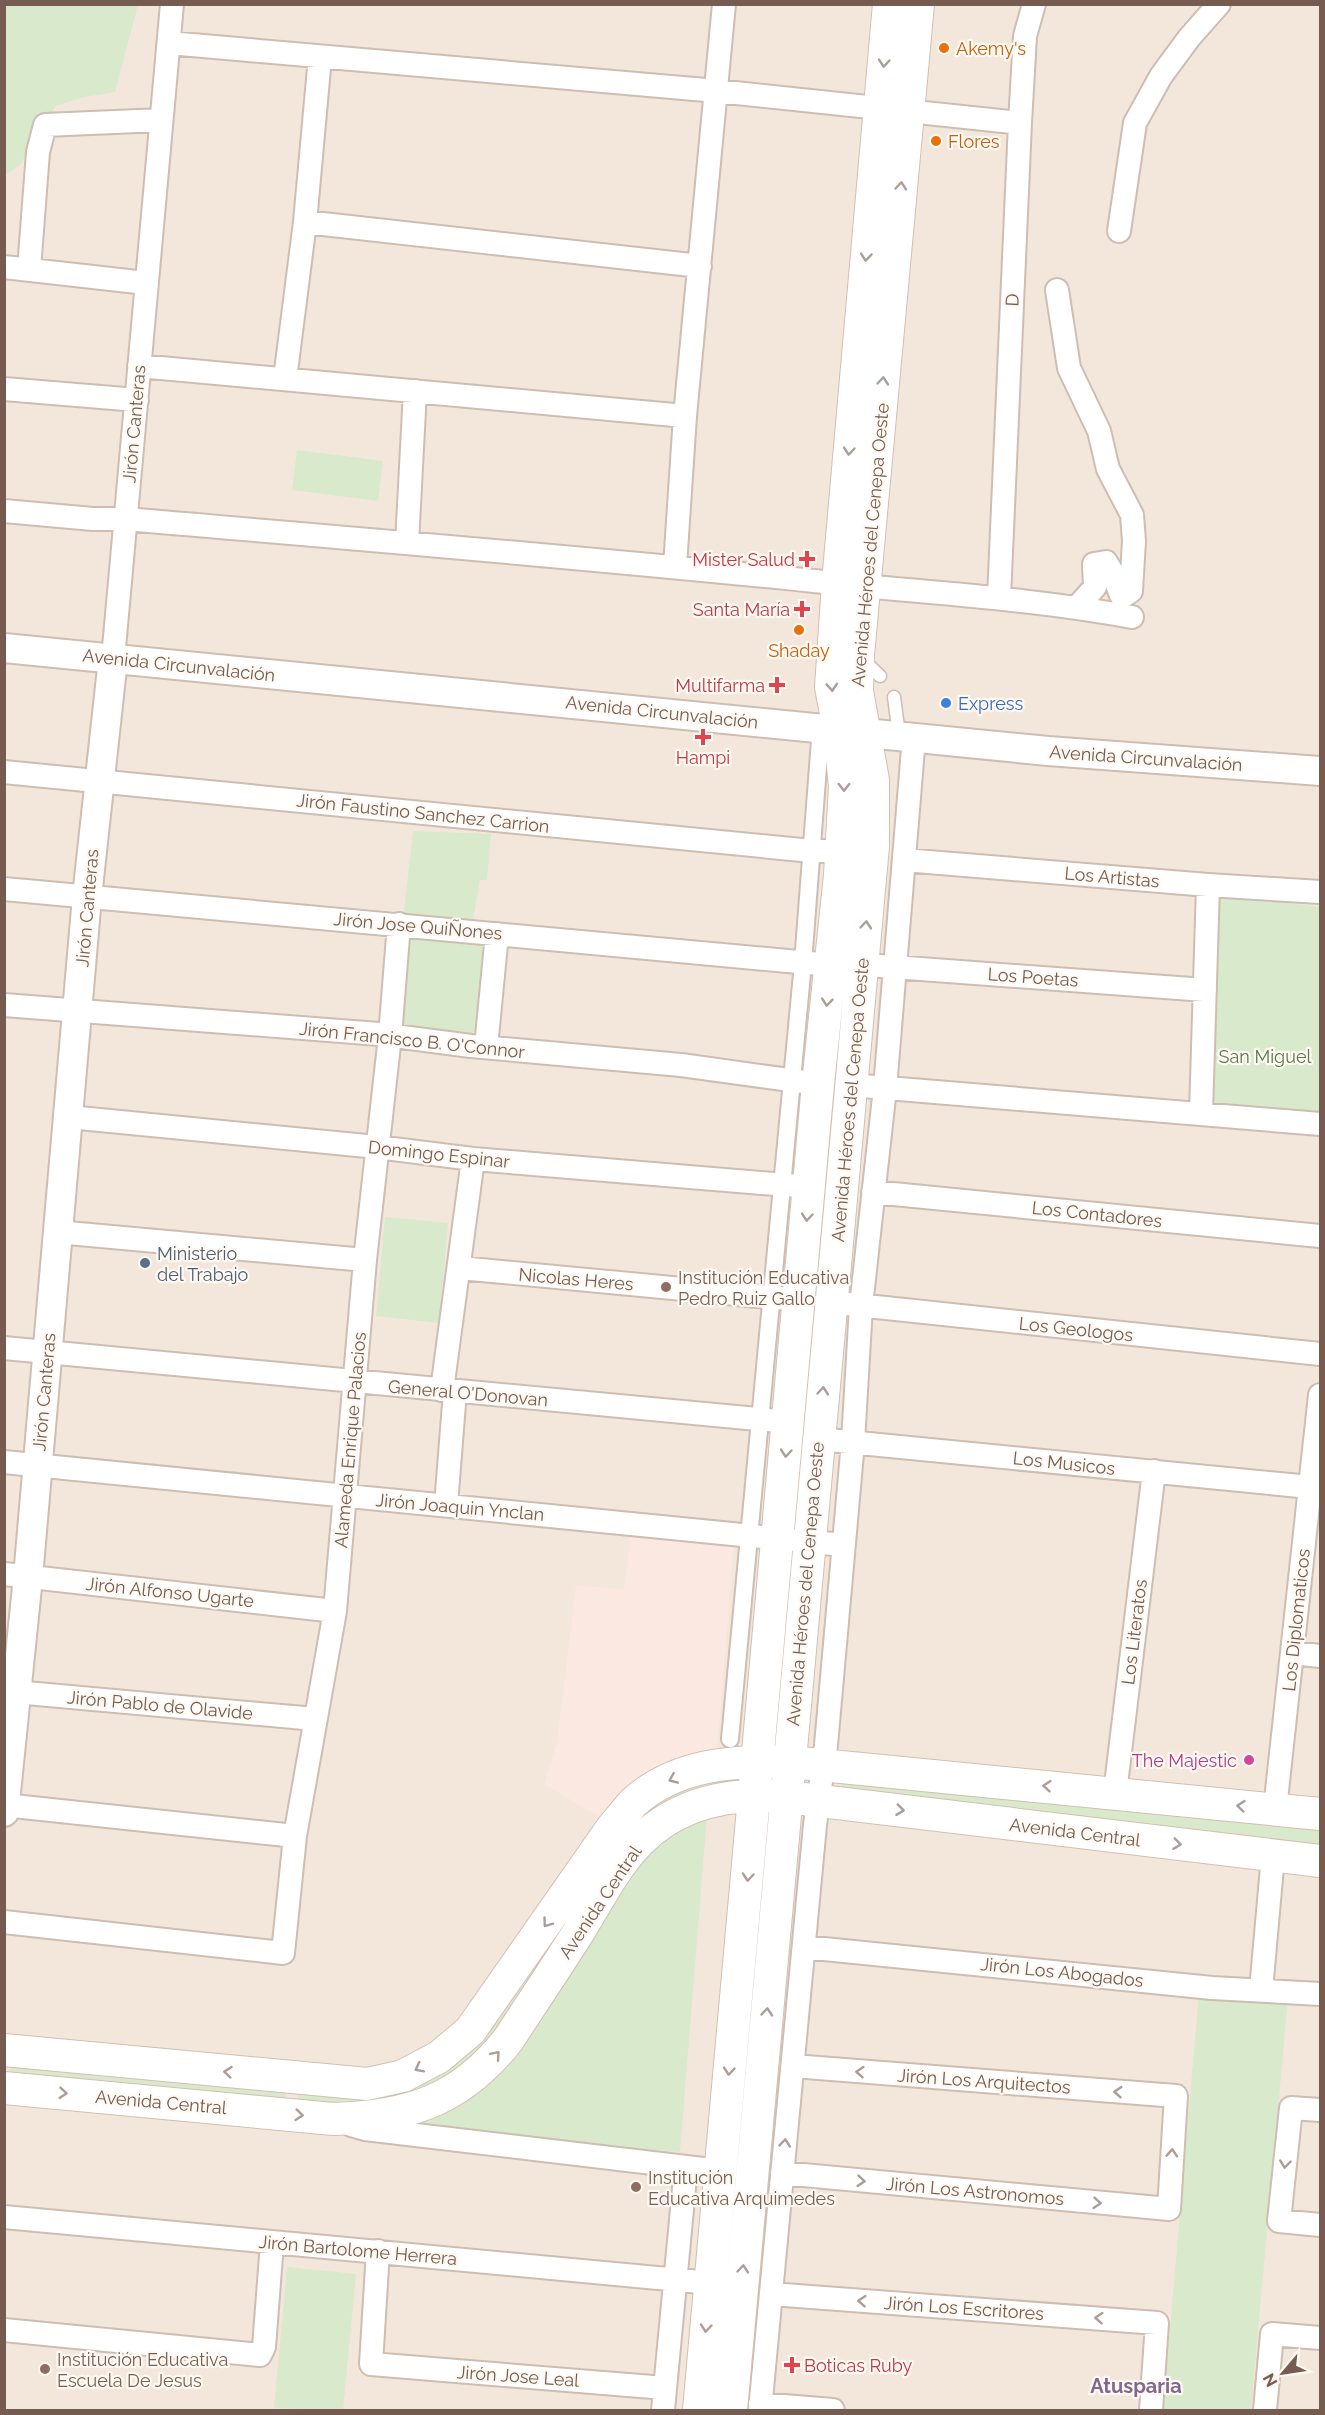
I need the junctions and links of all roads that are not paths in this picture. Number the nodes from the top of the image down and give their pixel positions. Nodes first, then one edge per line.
1 (172, 4) edge
2 (724, 4) edge
3 (889, 4) edge
4 (918, 4) edge
5 (1034, 4) edge
6 (1219, 4) edge
7 (169, 43) junction
8 (320, 57) junction
9 (717, 91) junction
10 (894, 109) junction
11 (161, 120) junction
12 (1020, 123) junction
13 (305, 222) junction
14 (1119, 231) dead end
15 (699, 266) junction
16 (4, 267) edge
17 (29, 269) junction
18 (146, 283) junction
19 (1057, 290) dead end
20 (140, 366) junction
21 (285, 379) junction
22 (4, 389) edge
23 (415, 391) junction
24 (137, 400) junction
25 (685, 416) junction
26 (4, 512) edge
27 (126, 519) junction
28 (406, 543) junction
29 (675, 566) junction
30 (851, 584) junction
31 (999, 598) junction
32 (1077, 607) junction
33 (1132, 616) dead end
34 (4, 648) edge
35 (858, 655) junction
36 (113, 659) junction
37 (880, 676) dead end
38 (894, 697) dead end
39 (841, 729) junction
40 (906, 736) junction
41 (1320, 771) edge
42 (4, 772) edge
43 (99, 781) junction
44 (827, 851) junction
45 (904, 860) junction
46 (1208, 885) junction
47 (4, 889) edge
48 (1320, 892) edge
49 (87, 897) junction
50 (399, 924) junction
51 (497, 934) junction
52 (817, 964) junction
53 (862, 964) junction
54 (894, 967) junction
55 (1204, 990) junction
56 (4, 1005) edge
57 (77, 1011) junction
58 (390, 1036) junction
59 (486, 1047) junction
60 (805, 1082) junction
61 (851, 1085) junction
62 (885, 1088) junction
63 (1201, 1113) junction
64 (69, 1117) junction
65 (1320, 1124) edge
66 (377, 1148) junction
67 (473, 1159) junction
68 (795, 1185) junction
69 (873, 1192) junction
70 (57, 1232) junction
71 (1320, 1236) edge
72 (365, 1260) junction
73 (460, 1268) junction
74 (785, 1299) junction
75 (846, 1304) junction
76 (4, 1348) edge
77 (48, 1352) junction
78 (1320, 1354) edge
79 (355, 1382) junction
80 (448, 1391) junction
81 (1320, 1395) edge
82 (774, 1420) junction
83 (818, 1439) junction
84 (853, 1442) junction
85 (4, 1462) edge
86 (38, 1465) junction
87 (1154, 1472) junction
88 (1310, 1487) junction
89 (346, 1496) junction
90 (446, 1505) junction
91 (779, 1537) junction
92 (843, 1545) junction
93 (16, 1575) edge
94 (335, 1611) junction
95 (1293, 1653) junction
96 (1320, 1656) edge
97 (11, 1692) edge
98 (315, 1719) junction
99 (730, 1739) dead end
100 (759, 1761) junction
101 (790, 1762) junction
102 (824, 1765) junction
103 (1115, 1793) junction
104 (756, 1794) junction
105 (787, 1797) junction
106 (818, 1801) junction
107 (5, 1805) edge
108 (1275, 1809) junction
109 (4, 1812) edge
110 (1320, 1814) edge
111 (295, 1836) junction
112 (1273, 1856) junction
113 (1320, 1861) edge
114 (4, 1922) edge
115 (804, 1947) junction
116 (1261, 1990) junction
117 (1320, 1994) edge
118 (4, 2050) edge
119 (792, 2066) junction
120 (4, 2088) edge
121 (1320, 2110) edge
122 (333, 2118) junction
123 (686, 2166) junction
124 (720, 2171) junction
125 (782, 2173) junction
126 (1168, 2209) joint
127 (4, 2217) edge
128 (1320, 2225) edge
129 (272, 2243) junction
130 (378, 2251) junction
131 (675, 2280) junction
132 (711, 2283) junction
133 (771, 2294) junction
134 (4, 2330) edge
135 (1320, 2338) edge
136 (665, 2388) junction
137 (750, 2408) edge
138 (663, 2410) edge
139 (699, 2410) edge
140 (833, 2410) edge
141 (1151, 2410) edge
142 (1265, 2410) edge

1 - 7 street, Jirón Canteras
2 - 9 street
3 -> 10 main road, Avenida Héroes del Cenepa Oeste
4 - 10 main road, Avenida Héroes del Cenepa Oeste
5 - 12 street, D
6 - 14 street
7 - 8 street
7 - 11 street, Jirón Canteras
8 - 9 street
8 - 13 street
9 - 10 street
9 - 15 street
10 - 12 street
10 - 30 main road, Avenida Héroes del Cenepa Oeste
11 - 17 street
11 - 18 street, Jirón Canteras
12 - 31 street, D
13 - 15 street
13 - 21 street
15 - 25 street
16 - 17 street
17 - 18 street
18 - 20 street, Jirón Canteras
19 - 32 street
20 - 21 street
20 - 24 street, Jirón Canteras
21 - 23 street
22 - 24 street
23 - 25 street
23 - 28 street
24 - 27 street, Jirón Canteras
25 - 29 street
26 - 27 street
27 - 28 street
27 - 36 street, Jirón Canteras
28 - 29 street
29 - 30 street
30 - 31 street
30 - 35 main road, Avenida Héroes del Cenepa Oeste
30 -> 39 main road, Avenida Héroes del Cenepa Oeste
31 - 32 street
32 - 33 street
34 - 36 street, Avenida Circunvalación
35 - 37 lane
35 - 39 main road, Avenida Héroes del Cenepa Oeste
36 - 39 street, Avenida Circunvalación
36 - 43 street, Jirón Canteras
38 - 40 lane
39 - 40 street, Avenida Circunvalación
39 - 44 main road, Avenida Héroes del Cenepa Oeste
53 -> 39 main road, Avenida Héroes del Cenepa Oeste
40 - 41 street, Avenida Circunvalación
40 - 45 street
42 - 43 street, Jirón Faustino Sanchez Carrion
43 - 44 street, Jirón Faustino Sanchez Carrion
43 - 49 street, Jirón Canteras
44 - 52 main road, Avenida Héroes del Cenepa Oeste
45 - 46 street, Los Artistas
45 - 54 street
46 - 48 street, Los Artistas
46 - 55 street
47 - 49 street, Jirón Jose QuiÑones
49 - 50 street, Jirón Jose QuiÑones
49 - 57 street, Jirón Canteras
50 - 51 street, Jirón Jose QuiÑones
50 - 58 street, Alameda Enrique Palacios
51 - 52 street, Jirón Jose QuiÑones
51 - 59 street
52 - 60 main road, Avenida Héroes del Cenepa Oeste
53 - 54 street, Los Poetas
53 - 61 main road, Avenida Héroes del Cenepa Oeste
54 - 55 street, Los Poetas
54 - 62 street
55 - 63 street
56 - 57 street, Jirón Francisco B. O'Connor
57 - 58 street, Jirón Francisco B. O'Connor
57 - 64 street, Jirón Canteras
58 - 59 street, Jirón Francisco B. O'Connor
58 - 66 street, Alameda Enrique Palacios
59 - 60 street, Jirón Francisco B. O'Connor
60 - 68 main road, Avenida Héroes del Cenepa Oeste
61 - 62 street
61 - 75 main road, Avenida Héroes del Cenepa Oeste
62 - 63 street
62 - 69 street
63 - 65 street
64 - 66 street, Domingo Espinar
64 - 70 street, Jirón Canteras
66 - 67 street, Domingo Espinar
66 - 72 street, Alameda Enrique Palacios
67 - 68 street, Domingo Espinar
67 - 73 street
68 - 74 main road, Avenida Héroes del Cenepa Oeste
69 - 71 street, Los Contadores
69 - 75 street
70 - 72 street
70 - 77 street, Jirón Canteras
72 - 79 street, Alameda Enrique Palacios
73 - 74 street, Nicolas Heres
73 - 80 street
74 - 82 main road, Avenida Héroes del Cenepa Oeste
75 - 78 street, Los Geologos
83 -> 75 main road, Avenida Héroes del Cenepa Oeste
75 - 84 street
76 - 77 street, General O'Donovan
77 - 79 street, General O'Donovan
77 - 86 street, Jirón Canteras
79 - 80 street, General O'Donovan
79 - 89 street, Alameda Enrique Palacios
80 - 82 street, General O'Donovan
80 - 90 street
81 - 88 street, Los Diplomaticos
82 - 91 main road, Avenida Héroes del Cenepa Oeste
83 - 84 street, Los Musicos
83 - 91 main road, Avenida Héroes del Cenepa Oeste
84 - 87 street, Los Musicos
84 - 92 street
85 - 86 street, Jirón Joaquin Ynclan
86 - 89 street, Jirón Joaquin Ynclan
86 - 93 street, Jirón Canteras
87 - 88 street, Los Musicos
87 - 103 street, Los Literatos
88 - 95 street, Los Diplomaticos
89 - 90 street, Jirón Joaquin Ynclan
89 - 94 street, Alameda Enrique Palacios
90 - 91 street, Jirón Joaquin Ynclan
91 - 92 street, Jirón Joaquin Ynclan
91 - 99 street
91 - 100 main road, Avenida Héroes del Cenepa Oeste
91 - 101 main road, Avenida Héroes del Cenepa Oeste
92 - 102 street
93 - 94 street, Jirón Alfonso Ugarte
93 - 97 street, Jirón Canteras
94 - 98 street, Alameda Enrique Palacios
95 - 96 street
95 - 108 street, Los Diplomaticos
97 - 98 street, Jirón Pablo de Olavide
97 - 107 street, Jirón Canteras
98 - 111 street, Alameda Enrique Palacios
100 - 101 main road, Avenida Central
100 - 104 main road, Avenida Héroes del Cenepa Oeste
100 -> 118 main road, Avenida Central
101 - 102 main road, Avenida Central
101 - 105 main road, Avenida Héroes del Cenepa Oeste
103 -> 102 main road, Avenida Central
102 - 106 street
108 -> 103 main road, Avenida Central
104 - 105 main road, Avenida Central
122 -> 104 main road, Avenida Central
104 -> 124 main road, Avenida Héroes del Cenepa Oeste
105 - 106 main road, Avenida Central
137 -> 105 main road, Avenida Héroes del Cenepa Oeste
106 -> 112 main road, Avenida Central
106 - 115 street
107 - 109 street, Jirón Canteras
107 - 111 street
108 - 110 main road, Avenida Central
111 - 114 street, Alameda Enrique Palacios
112 - 113 main road, Avenida Central
112 - 116 street
115 - 116 street, Jirón Los Abogados
115 - 119 street
116 - 117 street, Jirón Los Abogados
125 -> 119 street
126 -> 119 street, Jirón Los Arquitectos
120 -> 122 main road, Avenida Central
121 -> 128 street
122 - 123 street
123 - 124 street
123 - 131 street
124 - 132 main road, Avenida Héroes del Cenepa Oeste
125 -> 126 street, Jirón Los Astronomos
125 - 133 street
127 - 129 street, Jirón Bartolome Herrera
129 - 130 street, Jirón Bartolome Herrera
129 - 134 street
130 - 131 street, Jirón Bartolome Herrera
130 - 136 street, Jirón Jose Leal
131 - 132 street, Jirón Bartolome Herrera
131 - 136 street
132 -> 139 main road, Avenida Héroes del Cenepa Oeste
133 - 137 street
141 -> 133 street, Jirón Los Escritores
135 - 142 street
136 - 138 street
137 - 140 street

